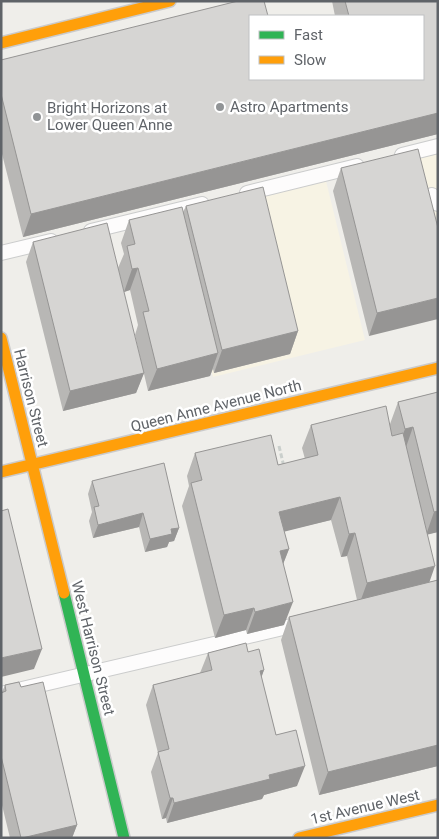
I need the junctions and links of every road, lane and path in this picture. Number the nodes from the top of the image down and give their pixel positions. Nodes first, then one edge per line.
1 (170, 1) edge
2 (1, 43) edge
3 (432, 144) edge
4 (392, 158) edge
5 (373, 162) edge
6 (232, 197) edge
7 (213, 202) edge
8 (1, 252) edge
9 (1, 338) edge
10 (438, 368) edge
11 (279, 446) dead end
12 (33, 465) junction
13 (1, 472) edge
14 (286, 474) edge
15 (316, 620) edge
16 (84, 675) junction
17 (1, 694) edge
18 (438, 805) edge
19 (124, 838) edge
20 (299, 838) edge

1 - 2 street
3 - 4 lane
5 - 6 lane
7 - 8 lane
9 - 12 street, Harrison Street
10 - 12 street, Queen Anne Avenue North
11 - 14 path
12 - 13 street, Queen Anne Avenue North
12 - 16 street, West Harrison Street
15 - 16 lane
16 - 17 lane
16 - 19 street, West Harrison Street
18 - 20 street, 1st Avenue West

